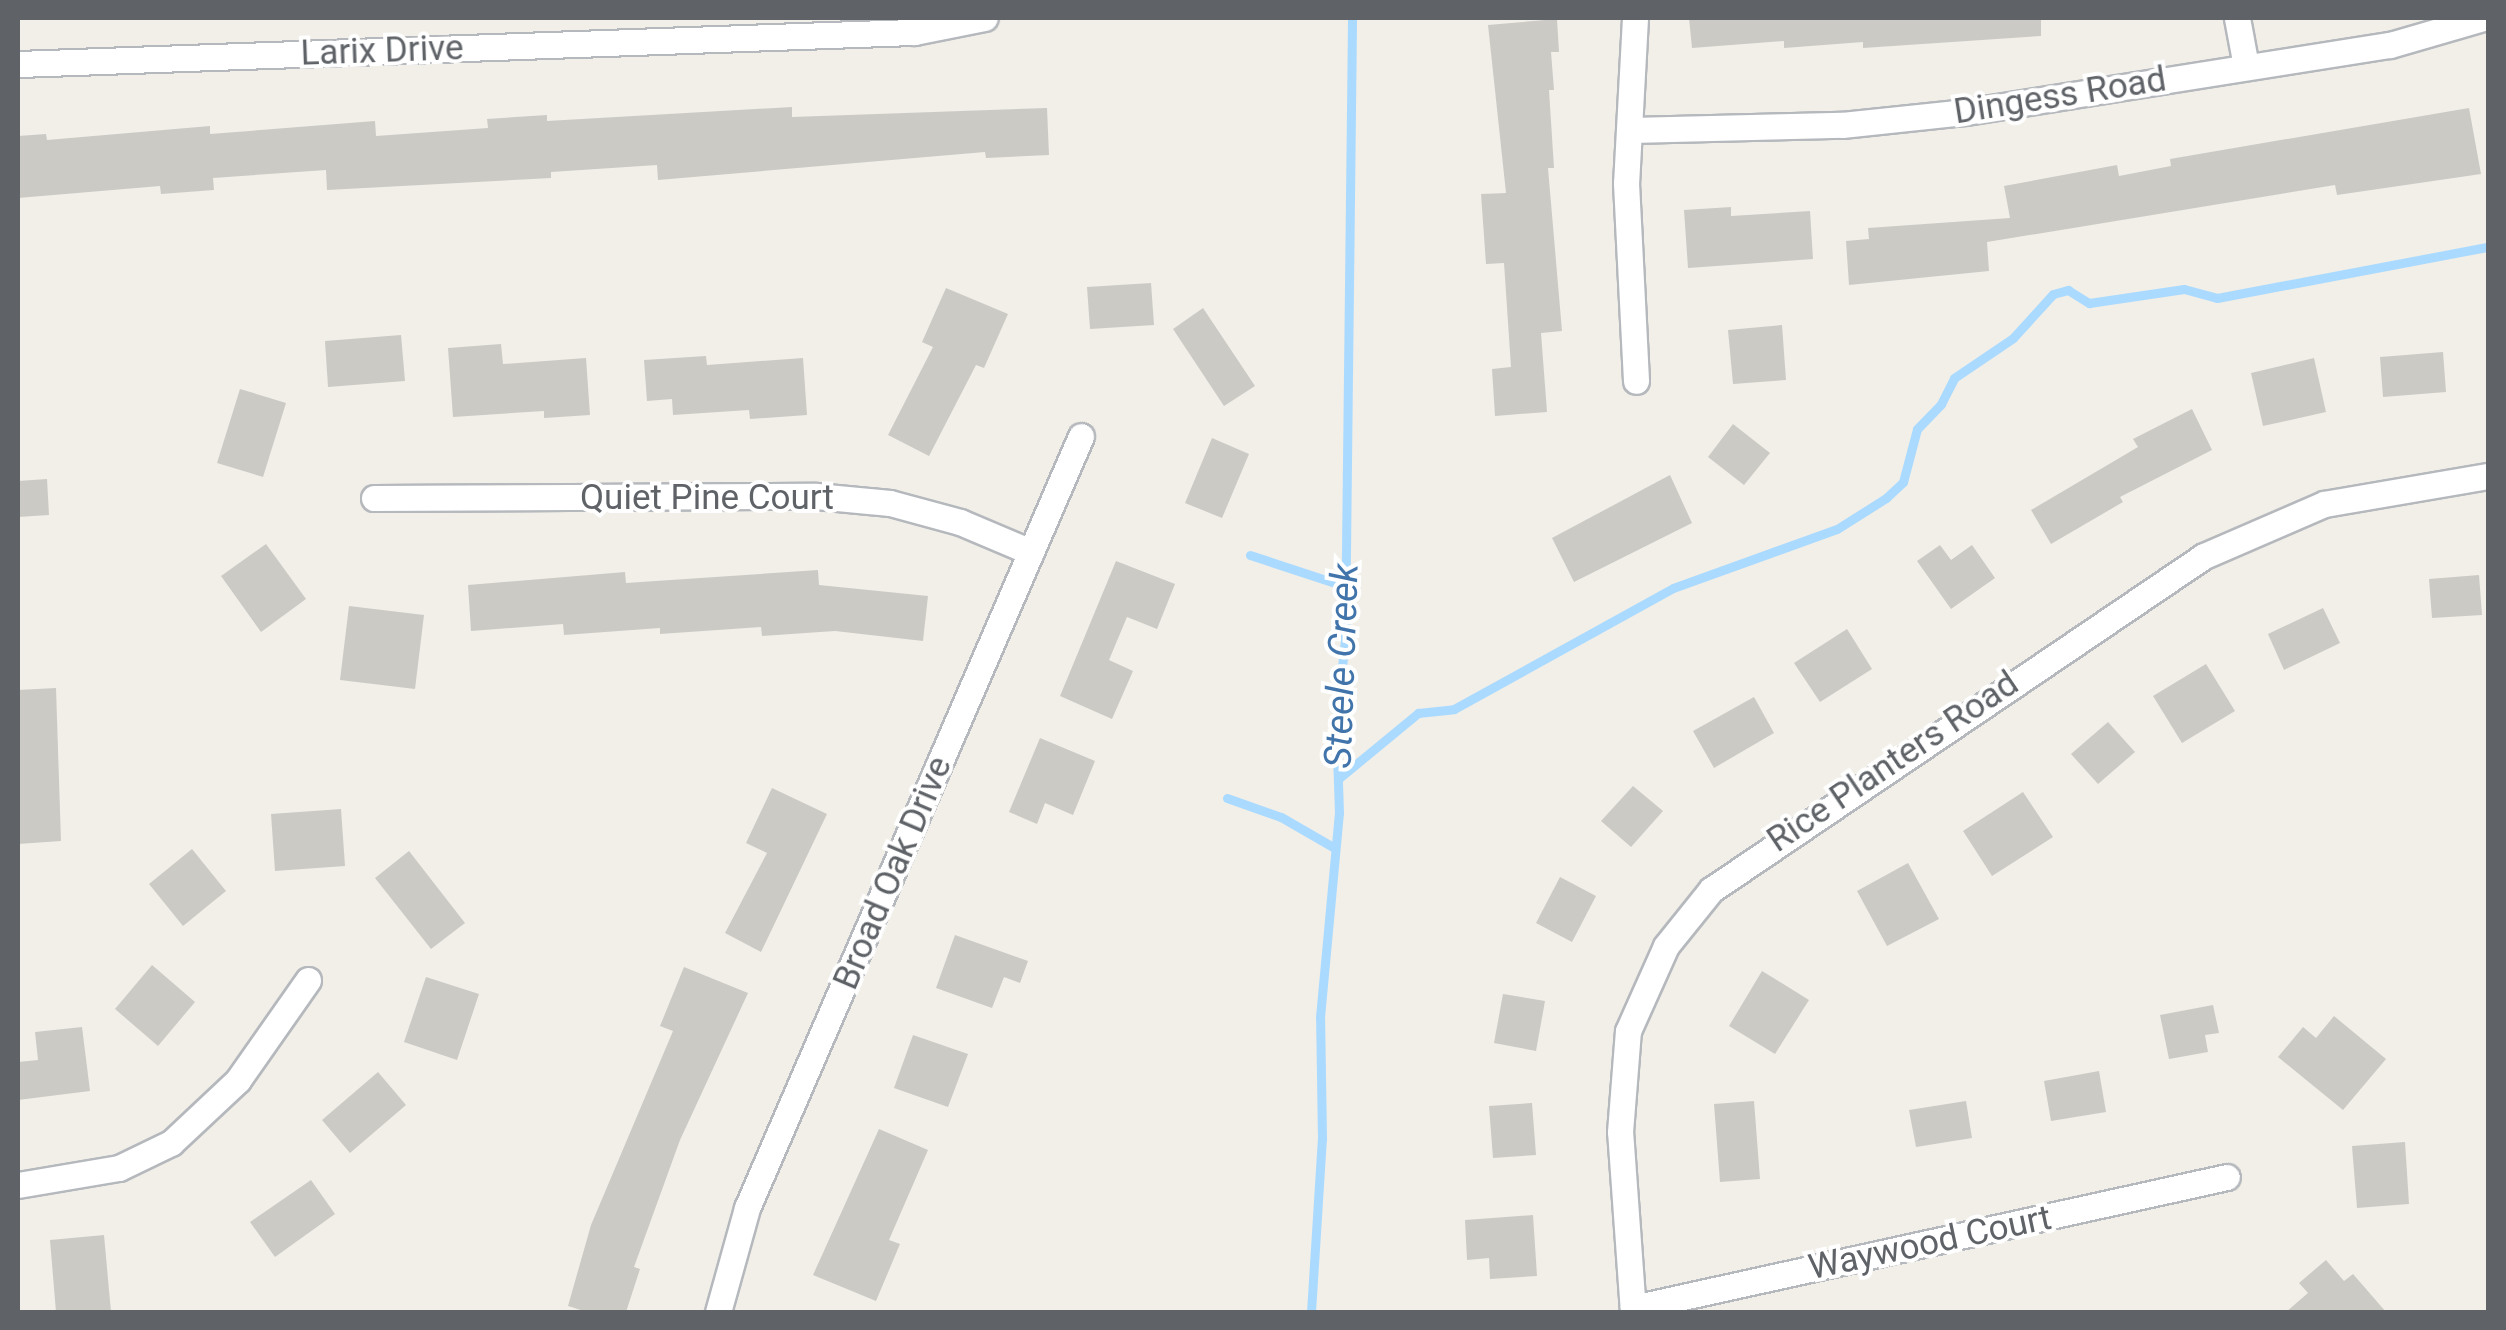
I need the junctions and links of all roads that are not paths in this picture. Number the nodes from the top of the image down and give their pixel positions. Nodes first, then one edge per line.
1 (984, 18) edge
2 (1635, 18) edge
3 (2238, 18) edge
4 (2483, 18) edge
5 (18, 64) edge
6 (2246, 66) junction
7 (1631, 130) junction
8 (1636, 381) dead end
9 (1081, 436) dead end
10 (2488, 476) edge
11 (374, 498) dead end
12 (1030, 552) junction
13 (308, 980) dead end
14 (2227, 1177) dead end
15 (18, 1185) edge
16 (1633, 1310) edge
17 (718, 1312) edge

1 - 5 street, Larix Drive
2 - 7 street
3 - 6 street
4 - 6 street, Dingess Road
6 - 7 street, Dingess Road
7 - 8 street
9 - 12 street, Broad Oak Drive
10 - 16 street, Rice Planters Road
11 - 12 street, Quiet Pine Court
12 - 17 street, Broad Oak Drive
13 - 15 street
14 - 16 street, Waywood Court

